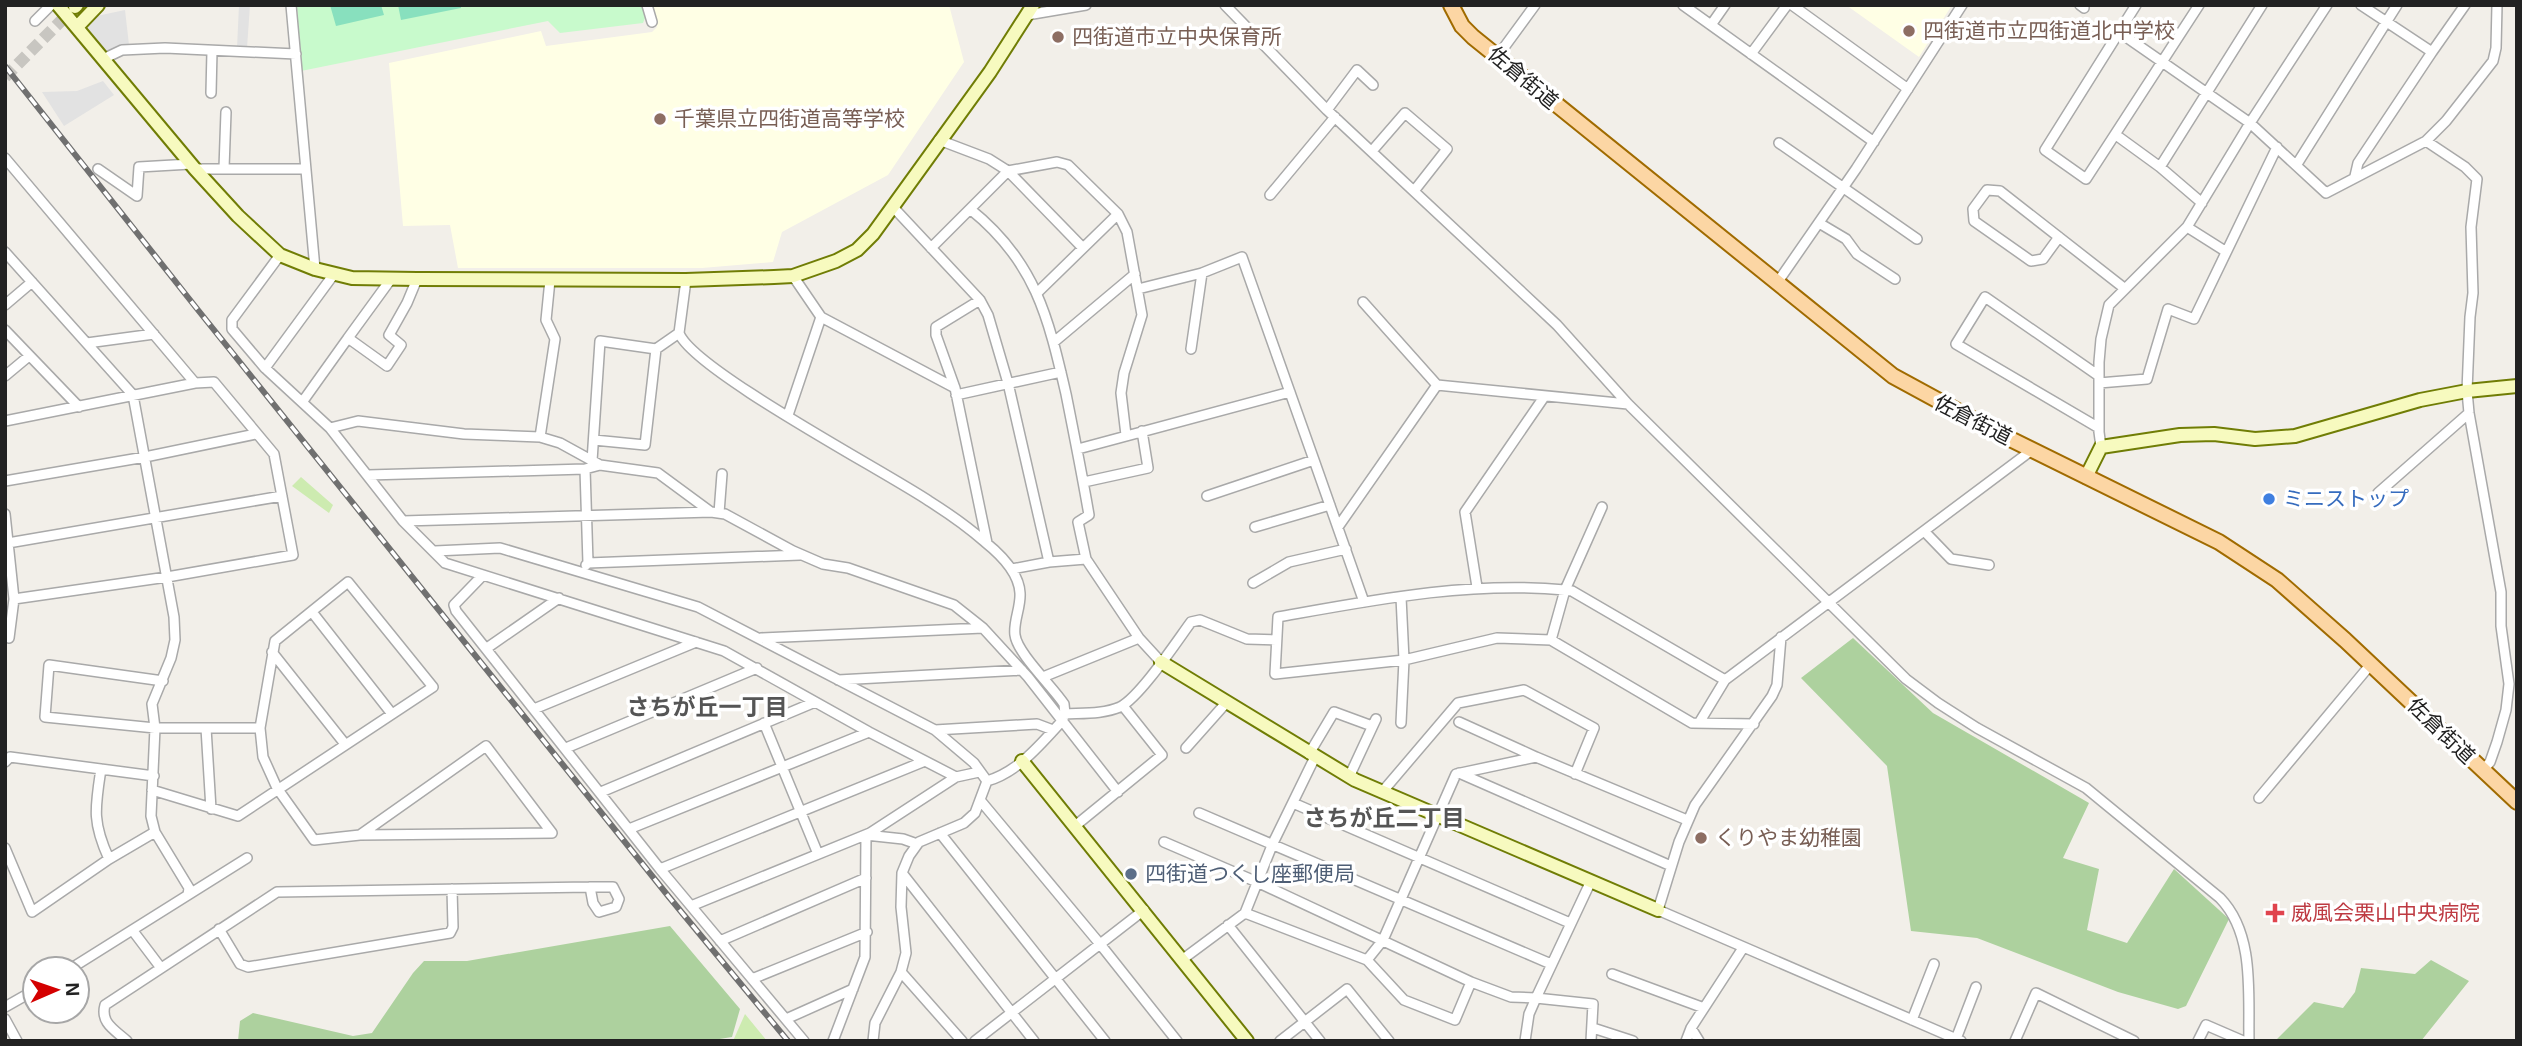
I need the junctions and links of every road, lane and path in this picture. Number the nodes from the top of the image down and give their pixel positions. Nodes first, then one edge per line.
1 (51, 5) edge
2 (58, 5) edge
3 (98, 5) edge
4 (291, 5) edge
5 (647, 5) edge
6 (1086, 5) edge
7 (1225, 5) edge
8 (1451, 5) edge
9 (1535, 5) edge
10 (1683, 5) edge
11 (1725, 5) edge
12 (1789, 5) edge
13 (1962, 5) edge
14 (2136, 5) edge
15 (2199, 5) edge
16 (2262, 5) edge
17 (2328, 5) edge
18 (2361, 5) edge
19 (2397, 5) edge
20 (2465, 5) edge
21 (2497, 5) edge
22 (1030, 10) edge
23 (35, 21) dead end
24 (652, 22) dead end
25 (2386, 23) junction
26 (1711, 25) junction
27 (76, 27) junction
28 (2119, 32) junction
29 (212, 51) junction
30 (2432, 52) junction
31 (296, 54) junction
32 (1751, 54) junction
33 (1497, 57) junction
34 (103, 59) junction
35 (2162, 63) junction
36 (1373, 85) dead end
37 (1908, 89) junction
38 (2208, 92) junction
39 (211, 93) dead end
40 (226, 112) dead end
41 (1331, 113) junction
42 (2250, 123) junction
43 (2116, 135) junction
44 (939, 141) junction
45 (2426, 141) junction
46 (1874, 142) junction
47 (1780, 144) dead end
48 (2277, 147) junction
49 (1372, 151) junction
50 (5, 158) edge
51 (2297, 164) junction
52 (193, 166) junction
53 (2160, 167) junction
54 (224, 168) junction
55 (99, 169) dead end
56 (306, 169) junction
57 (1008, 170) junction
58 (2355, 176) junction
59 (1843, 187) junction
60 (1414, 191) junction
61 (1270, 195) dead end
62 (2202, 203) junction
63 (893, 208) junction
64 (970, 209) junction
65 (1118, 214) junction
66 (1819, 223) junction
67 (2187, 226) junction
68 (2059, 237) junction
69 (1917, 239) dead end
70 (931, 248) junction
71 (1083, 248) junction
72 (2225, 251) junction
73 (5, 252) edge
74 (280, 256) junction
75 (315, 270) junction
76 (1202, 273) junction
77 (334, 274) junction
78 (1135, 274) junction
79 (793, 276) junction
80 (391, 279) junction
81 (417, 279) junction
82 (1895, 279) dead end
83 (550, 280) junction
84 (686, 280) junction
85 (32, 282) junction
86 (1777, 283) junction
87 (2124, 288) junction
88 (1138, 289) junction
89 (1037, 293) junction
90 (980, 300) junction
91 (1363, 302) dead end
92 (5, 305) edge
93 (821, 317) junction
94 (5, 330) edge
95 (680, 333) junction
96 (154, 334) junction
97 (348, 338) junction
98 (1054, 342) junction
99 (87, 343) junction
100 (656, 349) junction
101 (1191, 349) dead end
102 (29, 356) junction
103 (265, 368) junction
104 (1060, 372) junction
105 (5, 376) edge
106 (2099, 379) junction
107 (195, 383) junction
108 (1008, 383) junction
109 (1437, 385) junction
110 (2517, 386) edge
111 (2467, 391) junction
112 (956, 392) junction
113 (1290, 392) junction
114 (133, 395) junction
115 (1544, 397) junction
116 (303, 401) junction
117 (1628, 404) junction
118 (79, 408) junction
119 (2469, 413) junction
120 (788, 415) junction
121 (5, 421) edge
122 (330, 428) junction
123 (2099, 428) junction
124 (1142, 431) junction
125 (256, 434) junction
126 (1126, 435) junction
127 (540, 437) junction
128 (594, 440) junction
129 (2101, 447) junction
130 (1078, 449) junction
131 (2032, 450) junction
132 (145, 457) junction
133 (1314, 460) junction
134 (596, 463) junction
135 (585, 470) junction
136 (722, 474) dead end
137 (368, 475) junction
138 (2086, 477) junction
139 (5, 481) edge
140 (1084, 482) junction
141 (2378, 493) dead end
142 (282, 496) junction
143 (1207, 496) dead end
144 (1330, 505) junction
145 (1602, 507) dead end
146 (715, 512) junction
147 (5, 514) edge
148 (586, 517) junction
149 (156, 518) junction
150 (402, 521) junction
151 (6, 527) edge
152 (1255, 527) dead end
153 (1338, 527) junction
154 (1924, 531) junction
155 (8, 543) junction
156 (987, 543) junction
157 (1346, 549) junction
158 (435, 551) junction
159 (802, 555) junction
160 (1086, 559) junction
161 (1049, 562) junction
162 (588, 563) junction
163 (1989, 565) dead end
164 (1012, 569) junction
165 (576, 571) junction
166 (483, 575) junction
167 (167, 577) junction
168 (1253, 583) dead end
169 (1477, 587) junction
170 (1565, 590) junction
171 (1401, 597) junction
172 (559, 598) junction
173 (14, 599) junction
174 (1364, 602) junction
175 (1828, 604) junction
176 (312, 612) junction
177 (983, 628) junction
178 (1781, 637) junction
179 (9, 638) dead end
180 (757, 638) junction
181 (1139, 638) junction
182 (1276, 640) junction
183 (1551, 640) junction
184 (696, 642) junction
185 (487, 648) junction
186 (272, 652) junction
187 (1404, 660) junction
188 (1160, 662) junction
189 (2371, 664) junction
190 (757, 668) junction
191 (1022, 670) junction
192 (1043, 677) junction
193 (838, 680) junction
194 (1725, 680) junction
195 (163, 681) junction
196 (815, 702) junction
197 (1226, 703) junction
198 (1123, 706) junction
199 (534, 709) junction
200 (392, 714) junction
201 (1064, 718) junction
202 (1459, 722) dead end
203 (764, 723) junction
204 (1401, 723) dead end
205 (1699, 723) junction
206 (1754, 723) junction
207 (260, 727) junction
208 (155, 728) junction
209 (206, 728) junction
210 (935, 730) junction
211 (1053, 730) junction
212 (869, 732) junction
213 (345, 744) junction
214 (566, 748) junction
215 (1186, 748) dead end
216 (1312, 756) junction
217 (1536, 757) junction
218 (925, 761) junction
219 (1022, 761) junction
220 (5, 762) edge
221 (782, 767) junction
222 (101, 769) junction
223 (2483, 770) junction
224 (979, 772) junction
225 (1459, 773) junction
226 (1575, 774) junction
227 (153, 776) junction
228 (956, 777) junction
229 (1349, 777) junction
230 (987, 781) junction
231 (277, 788) junction
232 (152, 790) junction
233 (1383, 791) junction
234 (601, 792) junction
235 (1118, 792) junction
236 (2259, 797) dead end
237 (980, 800) junction
238 (2517, 802) edge
239 (1293, 803) junction
240 (211, 809) junction
241 (800, 812) junction
242 (1199, 813) dead end
243 (1438, 816) junction
244 (1687, 820) junction
245 (1075, 827) junction
246 (629, 829) junction
247 (155, 832) junction
248 (940, 833) junction
249 (360, 835) junction
250 (866, 835) junction
251 (1164, 842) dead end
252 (1273, 843) junction
253 (917, 844) junction
254 (5, 848) edge
255 (818, 854) junction
256 (247, 858) dead end
257 (1419, 858) junction
258 (109, 859) junction
259 (1671, 866) junction
260 (660, 869) junction
261 (902, 873) junction
262 (866, 878) junction
263 (1257, 881) junction
264 (1590, 883) junction
265 (590, 887) dead end
266 (452, 889) junction
267 (188, 895) junction
268 (1401, 899) junction
269 (691, 906) junction
270 (1144, 910) junction
271 (1658, 911) junction
272 (1245, 913) junction
273 (1570, 923) junction
274 (1228, 925) junction
275 (219, 929) junction
276 (133, 931) junction
277 (867, 932) junction
278 (1383, 940) junction
279 (720, 941) junction
280 (1100, 943) junction
281 (1742, 948) junction
282 (91, 956) edge
283 (1183, 959) junction
284 (1367, 960) junction
285 (1551, 964) junction
286 (1934, 964) dead end
287 (161, 968) junction
288 (901, 972) junction
289 (1612, 974) dead end
290 (752, 979) junction
291 (1055, 979) junction
292 (1471, 982) junction
293 (1976, 987) dead end
294 (853, 989) junction
295 (21, 998) edge
296 (1536, 998) junction
297 (5, 1007) edge
298 (1704, 1008) junction
299 (1011, 1012) junction
300 (5, 1019) edge
301 (786, 1019) junction
302 (1912, 1020) junction
303 (1305, 1021) junction
304 (1593, 1028) junction
305 (1691, 1028) junction
306 (1959, 1040) edge
307 (17, 1041) edge
308 (127, 1041) edge
309 (804, 1041) edge
310 (833, 1041) edge
311 (873, 1041) edge
312 (962, 1041) edge
313 (975, 1041) edge
314 (1034, 1041) edge
315 (1105, 1041) edge
316 (1177, 1041) edge
317 (1247, 1041) edge
318 (1280, 1041) edge
319 (1320, 1041) edge
320 (1389, 1041) edge
321 (1525, 1041) edge
322 (1591, 1041) edge
323 (1633, 1041) edge
324 (1686, 1041) edge
325 (1699, 1041) edge
326 (2015, 1041) edge
327 (2134, 1041) edge
328 (2198, 1041) edge
329 (2243, 1041) edge
330 (2249, 1041) edge

1 - 23 street
2 - 27 street
3 - 27 street
4 - 31 street
5 - 24 street
6 - 22 street
7 - 41 street
8 - 33 main road, 佐倉街道
9 - 33 street
10 - 26 street
11 - 26 street
12 - 32 street
12 - 37 street
13 - 37 street
14 - 28 street
15 - 35 street
16 - 38 street
17 - 42 street
18 - 25 street
19 - 25 street
20 - 30 street
21 - 45 street
22 - 44 street
25 - 30 street
25 - 51 street
26 - 32 street
27 - 34 street
28 - 35 street
28 - 43 street
29 - 31 street
29 - 34 street
29 - 39 street
30 - 58 street
31 - 56 street
32 - 46 street
33 - 86 main road, 佐倉街道
34 - 52 street
35 - 38 street
35 - 43 street
36 - 41 street
37 - 46 street
38 - 42 street
38 - 53 street
40 - 54 street
41 - 49 street
41 - 61 street
42 - 48 street
42 - 62 street
43 - 53 street
44 - 57 street
44 - 63 street
45 - 58 street
45 - 111 street
46 - 59 street
47 - 59 street
48 - 51 street
48 - 72 street
49 - 60 street
49 - 60 street
50 - 96 street
51 - 58 street
52 - 54 street
52 - 55 street
52 - 74 street
53 - 62 street
54 - 56 street
56 - 75 street
57 - 64 street
57 - 65 street
57 - 71 street
59 - 66 street
59 - 69 street
60 - 117 street
62 - 67 street
63 - 70 street
63 - 79 street
64 - 70 street
64 - 89 street
65 - 71 street
65 - 78 street
66 - 82 street
66 - 86 street
67 - 72 street
67 - 87 street
68 - 68 street
68 - 87 street
70 - 90 street
71 - 89 street
72 - 106 street
73 - 85 street
74 - 75 street
74 - 103 street
75 - 77 street
76 - 88 street
76 - 101 street
76 - 113 street
77 - 80 street
77 - 103 street
78 - 88 street
78 - 98 street
79 - 84 street
79 - 93 street
80 - 81 street
80 - 97 street
81 - 83 street
81 - 97 street
83 - 84 street
83 - 127 street
84 - 95 street
85 - 92 street
85 - 99 street
86 - 131 main road, 佐倉街道
87 - 106 street
88 - 126 street
89 - 98 street
90 - 108 street
90 - 112 street
91 - 109 street
93 - 112 street
93 - 120 street
94 - 102 street
95 - 100 street
95 - 120 street
96 - 99 street
96 - 107 street
97 - 116 street
98 - 104 street
99 - 114 street
100 - 128 street
100 - 128 street
102 - 105 street
102 - 118 street
103 - 116 street
104 - 108 street
104 - 130 street
106 - 123 street
106 - 123 street
107 - 114 street
107 - 125 street
108 - 112 street
108 - 161 street
109 - 115 street
109 - 153 street
110 - 111 street
111 - 119 street
111 - 129 street
112 - 156 street
113 - 124 street
113 - 133 street
114 - 118 street
114 - 132 street
115 - 117 street
115 - 169 street
116 - 122 street
117 - 175 street
118 - 121 street
119 - 141 street
119 - 223 street
120 - 156 street
122 - 127 street
122 - 137 street
123 - 129 street
124 - 126 street
124 - 140 street
125 - 132 street
125 - 142 street
126 - 130 street
127 - 134 street
128 - 134 street
129 - 138 street
130 - 140 street
131 - 138 main road, 佐倉街道
131 - 154 street
132 - 139 street
132 - 149 street
133 - 143 street
133 - 144 street
134 - 135 street
134 - 146 street
135 - 137 street
135 - 148 street
136 - 146 street
137 - 150 street
138 - 189 main road, 佐倉街道
140 - 160 street
142 - 149 street
142 - 167 street
144 - 152 street
144 - 153 street
145 - 170 street
146 - 148 street
146 - 159 street
147 - 151 street
148 - 150 street
148 - 162 street
149 - 155 street
149 - 167 street
150 - 158 street
151 - 155 street
153 - 157 street
154 - 163 street
154 - 175 street
155 - 173 street
156 - 164 street
157 - 168 street
157 - 174 street
158 - 165 street
158 - 166 street
159 - 162 street
159 - 177 street
160 - 161 street
160 - 181 street
161 - 164 street
162 - 165 street
164 - 192 street
165 - 180 street
166 - 172 street
166 - 185 street
167 - 173 street
167 - 195 street
169 - 170 street
169 - 171 street
170 - 183 street
170 - 194 street
171 - 174 street
171 - 187 street
172 - 184 street
172 - 185 street
173 - 179 street
174 - 182 street
175 - 178 street
175 - 330 street
176 - 186 street
176 - 200 street
176 - 200 street
177 - 180 street
177 - 191 street
178 - 194 street
178 - 206 street
180 - 193 street
181 - 188 street
181 - 192 street
182 - 187 street
182 - 188 street
183 - 187 street
183 - 205 street
184 - 190 street
184 - 199 street
185 - 199 street
186 - 207 street
186 - 213 street
187 - 204 street
188 - 197 street
188 - 198 street
189 - 223 main road, 佐倉街道
189 - 236 street
190 - 196 street
190 - 214 street
191 - 193 street
191 - 201 street
192 - 201 street
193 - 210 street
194 - 205 street
195 - 208 street
195 - 208 street
196 - 203 street
196 - 212 street
197 - 215 street
197 - 216 street
198 - 201 street
198 - 235 street
199 - 214 street
200 - 213 street
201 - 211 street
201 - 235 street
202 - 217 street
203 - 221 street
203 - 234 street
205 - 206 street
206 - 244 street
207 - 209 street
207 - 231 street
208 - 209 street
208 - 227 street
209 - 240 street
210 - 211 street
210 - 224 street
211 - 219 street
212 - 218 street
212 - 221 street
213 - 231 street
214 - 234 street
216 - 229 street
216 - 229 street
216 - 239 street
217 - 225 street
217 - 226 street
218 - 228 street
218 - 241 street
219 - 230 street
219 - 245 street
220 - 222 street
221 - 241 street
221 - 246 street
222 - 227 street
222 - 258 street
223 - 238 main road, 佐倉街道
224 - 228 street
224 - 230 street
225 - 243 street
225 - 259 street
226 - 233 street
226 - 244 street
227 - 232 street
228 - 250 street
229 - 233 street
230 - 237 street
231 - 240 street
231 - 249 street
232 - 240 street
232 - 247 street
233 - 243 street
234 - 246 street
235 - 245 street
237 - 248 street
237 - 280 street
239 - 252 street
239 - 257 street
241 - 255 street
241 - 260 street
242 - 252 street
243 - 257 street
243 - 264 street
244 - 259 street
245 - 270 street
246 - 260 street
247 - 258 street
247 - 267 street
248 - 253 street
248 - 291 street
249 - 249 street
250 - 253 street
250 - 255 street
250 - 262 street
251 - 263 street
252 - 263 street
252 - 268 street
253 - 261 street
254 - 258 street
255 - 269 street
256 - 267 street
257 - 268 street
257 - 273 street
259 - 271 street
260 - 269 street
261 - 288 street
261 - 299 street
262 - 277 street
262 - 279 street
263 - 272 street
263 - 278 street
264 - 271 street
264 - 273 street
265 - 266 street
266 - 275 street
266 - 275 street
267 - 276 street
268 - 278 street
268 - 285 street
269 - 279 street
270 - 280 street
270 - 283 street
271 - 281 street
272 - 274 street
272 - 284 street
273 - 285 street
274 - 283 street
274 - 303 street
275 - 287 street
276 - 282 street
276 - 287 street
277 - 290 street
277 - 294 street
278 - 284 street
278 - 292 street
279 - 290 street
280 - 291 street
280 - 316 street
281 - 298 street
281 - 302 street
283 - 317 street
284 - 292 street
285 - 296 street
286 - 302 street
287 - 308 street
288 - 311 street
288 - 312 street
289 - 298 street
290 - 301 street
291 - 299 street
291 - 315 street
292 - 296 street
293 - 306 street
294 - 301 street
294 - 310 street
295 - 297 street
296 - 304 street
296 - 321 street
298 - 305 street
299 - 313 street
299 - 314 street
300 - 307 street
301 - 309 street
302 - 306 street
303 - 318 street
303 - 319 street
303 - 320 street
304 - 322 street
304 - 323 street
305 - 324 street
305 - 325 street
326 - 327 street
328 - 329 street

